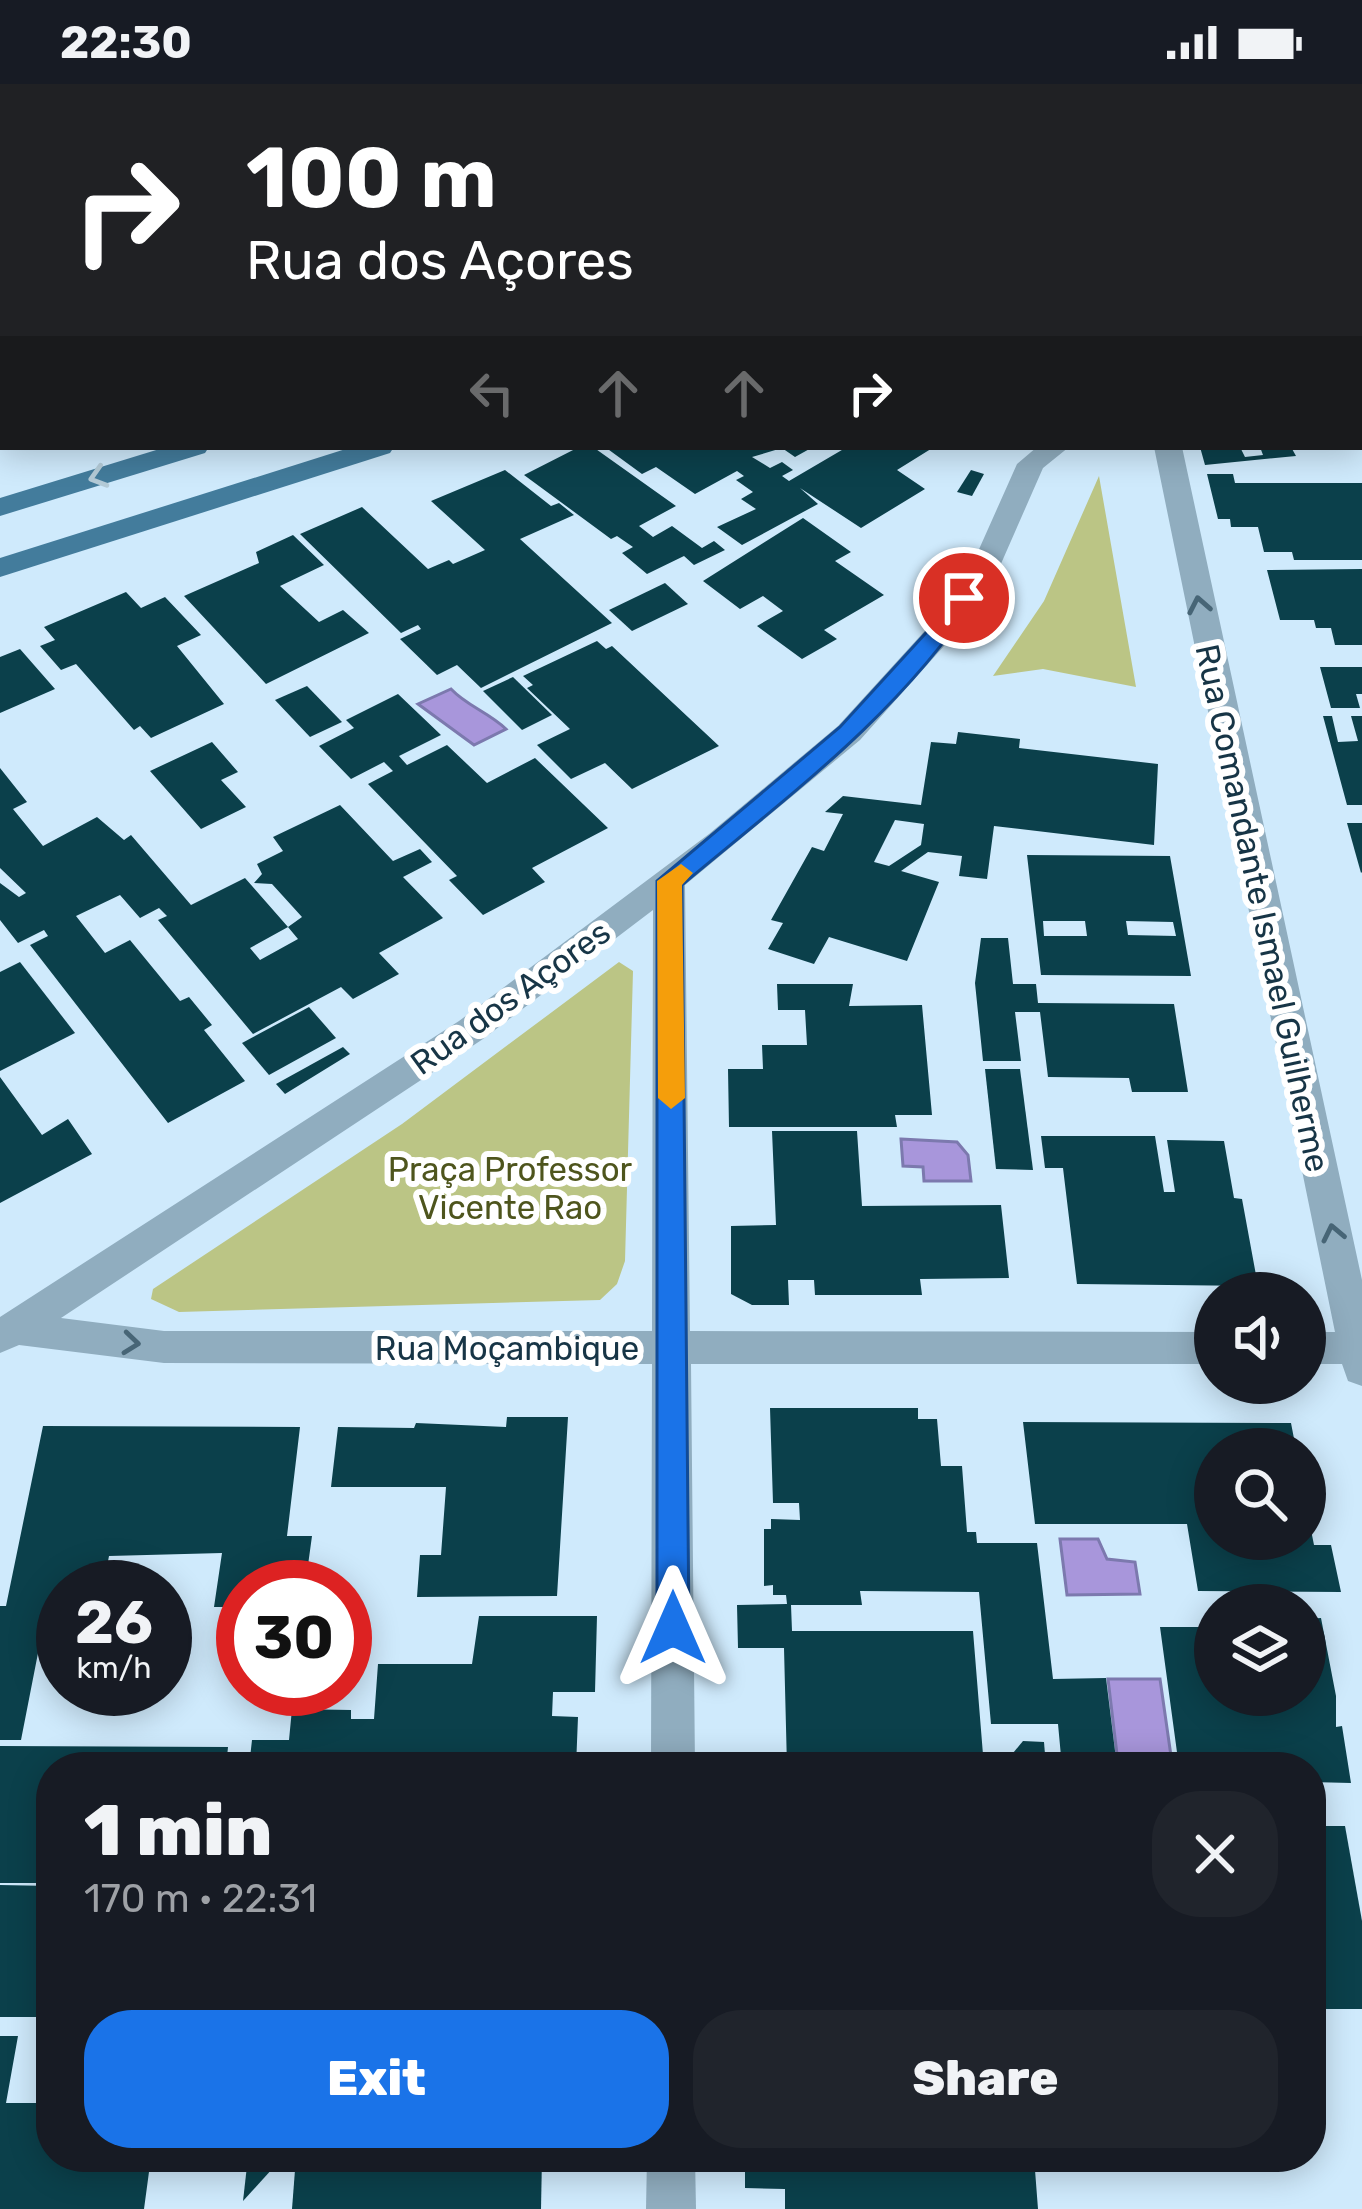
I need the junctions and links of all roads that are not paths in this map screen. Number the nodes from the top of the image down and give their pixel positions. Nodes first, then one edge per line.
1 (185, 450) edge
2 (307, 450) edge
3 (371, 450) edge
4 (1169, 450) edge
5 (1038, 453) edge
6 (35, 496) junction
7 (0, 498) edge
8 (0, 507) edge
9 (7, 565) edge
10 (669, 881) junction
11 (8, 1332) edge
12 (674, 1348) junction
13 (1194, 1348) edge
14 (1326, 1351) edge
15 (1360, 1355) edge
16 (673, 1752) edge
17 (671, 2172) edge
18 (671, 2209) edge

1 -> 6 main road
2 - 9 main road
3 - 9 main road
15 -> 4 street, Rua Comandante Ismael Guilherme
5 - 10 street, Rua dos Açores
6 - 7 street
6 - 8 main road
10 - 11 street, Rua dos Açores
10 - 12 street
11 -> 12 street, Rua Moçambique
12 - 13 street, Rua Moçambique
12 - 16 street
14 - 15 street
17 - 18 street

